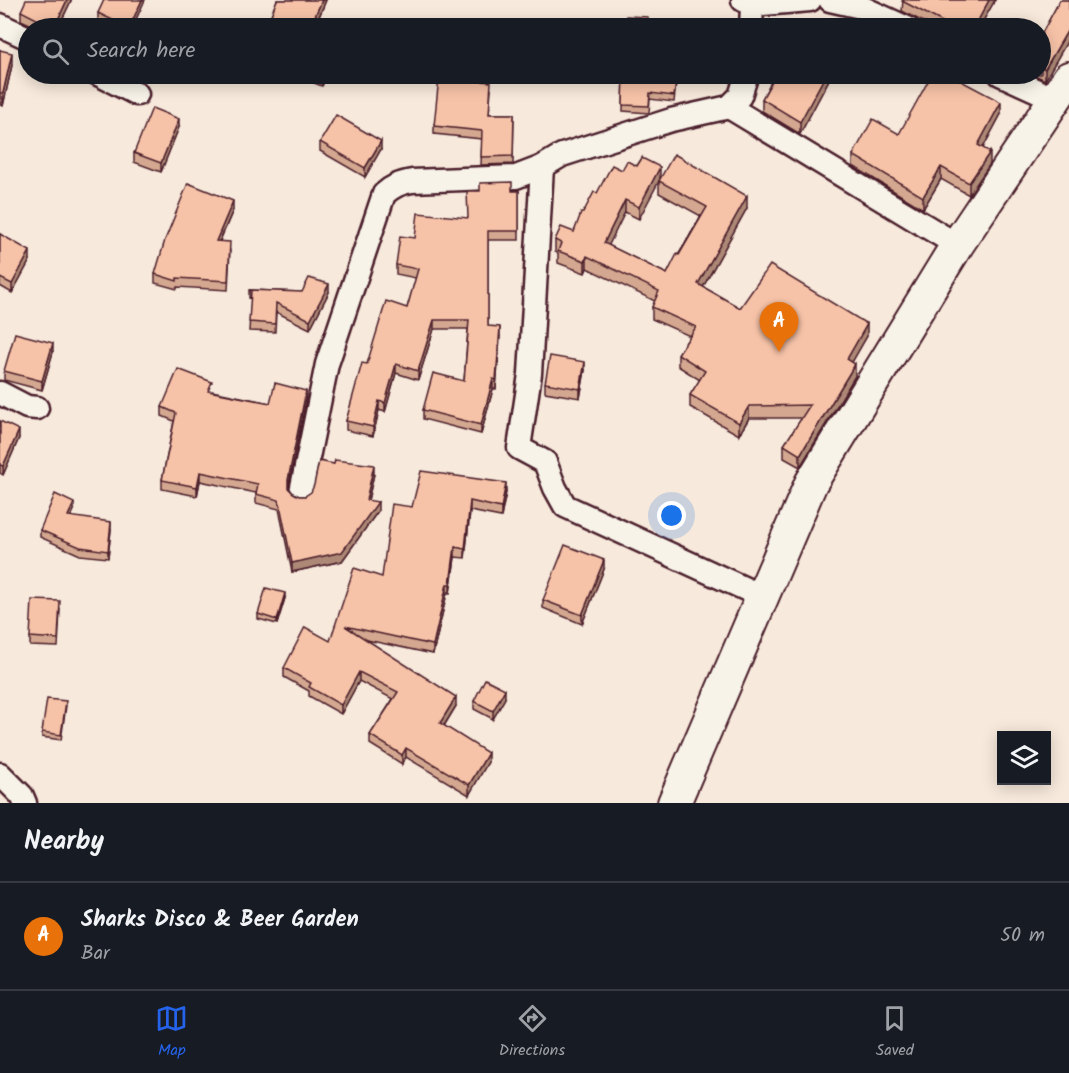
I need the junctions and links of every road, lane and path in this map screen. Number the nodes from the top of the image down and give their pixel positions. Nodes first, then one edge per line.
1 (810, 0) edge
2 (830, 0) edge
3 (748, 3) edge
4 (750, 18) edge
5 (884, 18) edge
6 (0, 25) edge
7 (18, 33) edge
8 (118, 84) edge
9 (744, 84) edge
10 (1041, 84) edge
11 (1062, 89) edge
12 (137, 94) dead end
13 (729, 107) junction
14 (542, 167) junction
15 (957, 245) junction
16 (0, 393) edge
17 (37, 408) dead end
18 (301, 492) dead end
19 (763, 597) junction
20 (0, 774) edge
21 (25, 803) edge
22 (674, 803) edge

1 - 3 street
2 - 5 street
3 - 4 street
6 - 7 street
8 - 12 street
9 - 13 street
10 - 11 street
11 - 15 street
13 - 14 street
13 - 15 street
14 - 18 street
14 - 19 street
15 - 19 street
16 - 17 street
19 - 22 street
20 - 21 street

